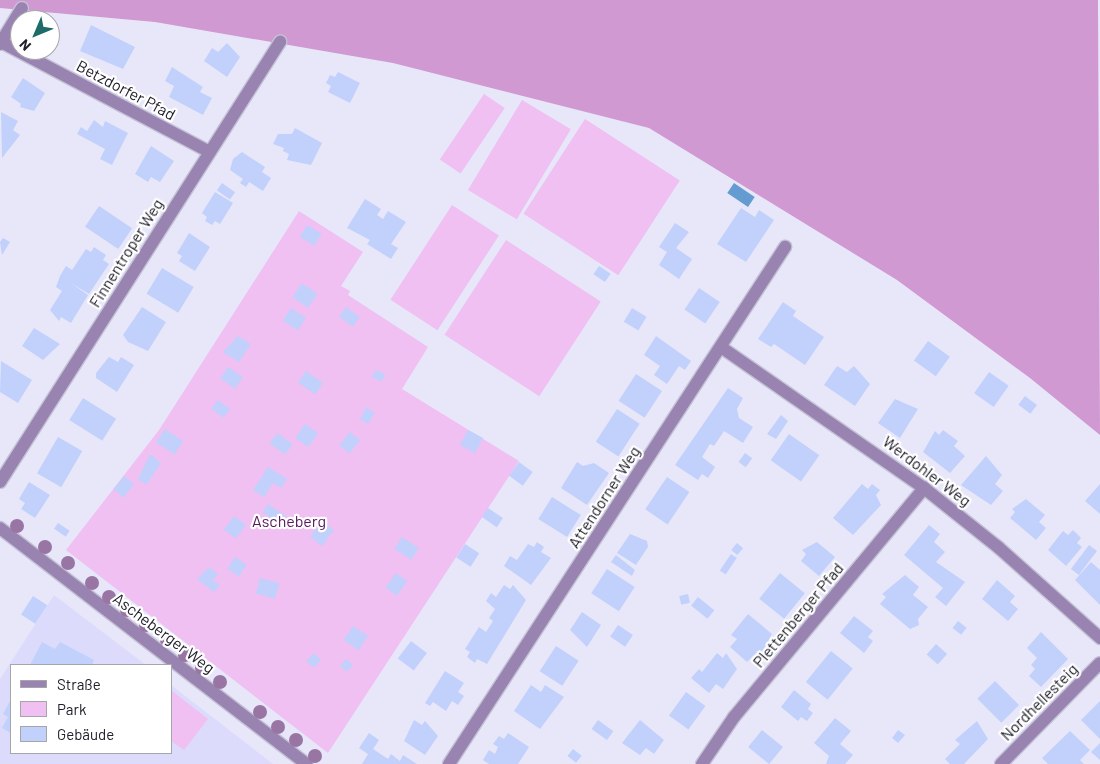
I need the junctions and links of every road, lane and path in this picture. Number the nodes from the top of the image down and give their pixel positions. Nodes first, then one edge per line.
1 (22, 8) dead end
2 (280, 42) dead end
3 (1, 43) edge
4 (210, 152) junction
5 (785, 247) dead end
6 (721, 347) junction
7 (0, 482) edge
8 (924, 488) junction
9 (0, 528) edge
10 (1100, 638) edge
11 (1100, 663) edge
12 (308, 764) edge
13 (449, 764) edge
14 (702, 764) edge
15 (1001, 764) edge

1 - 3 street
2 - 4 street, Finnentroper Weg
3 - 4 street, Betzdorfer Pfad
4 - 7 street, Finnentroper Weg
5 - 6 street, Attendorner Weg
6 - 8 street, Werdohler Weg
6 - 13 street, Attendorner Weg
8 - 10 street, Werdohler Weg
8 - 14 street, Plettenberger Pfad
9 - 12 street, Ascheberger Weg
11 - 15 street, Nordhellesteig

